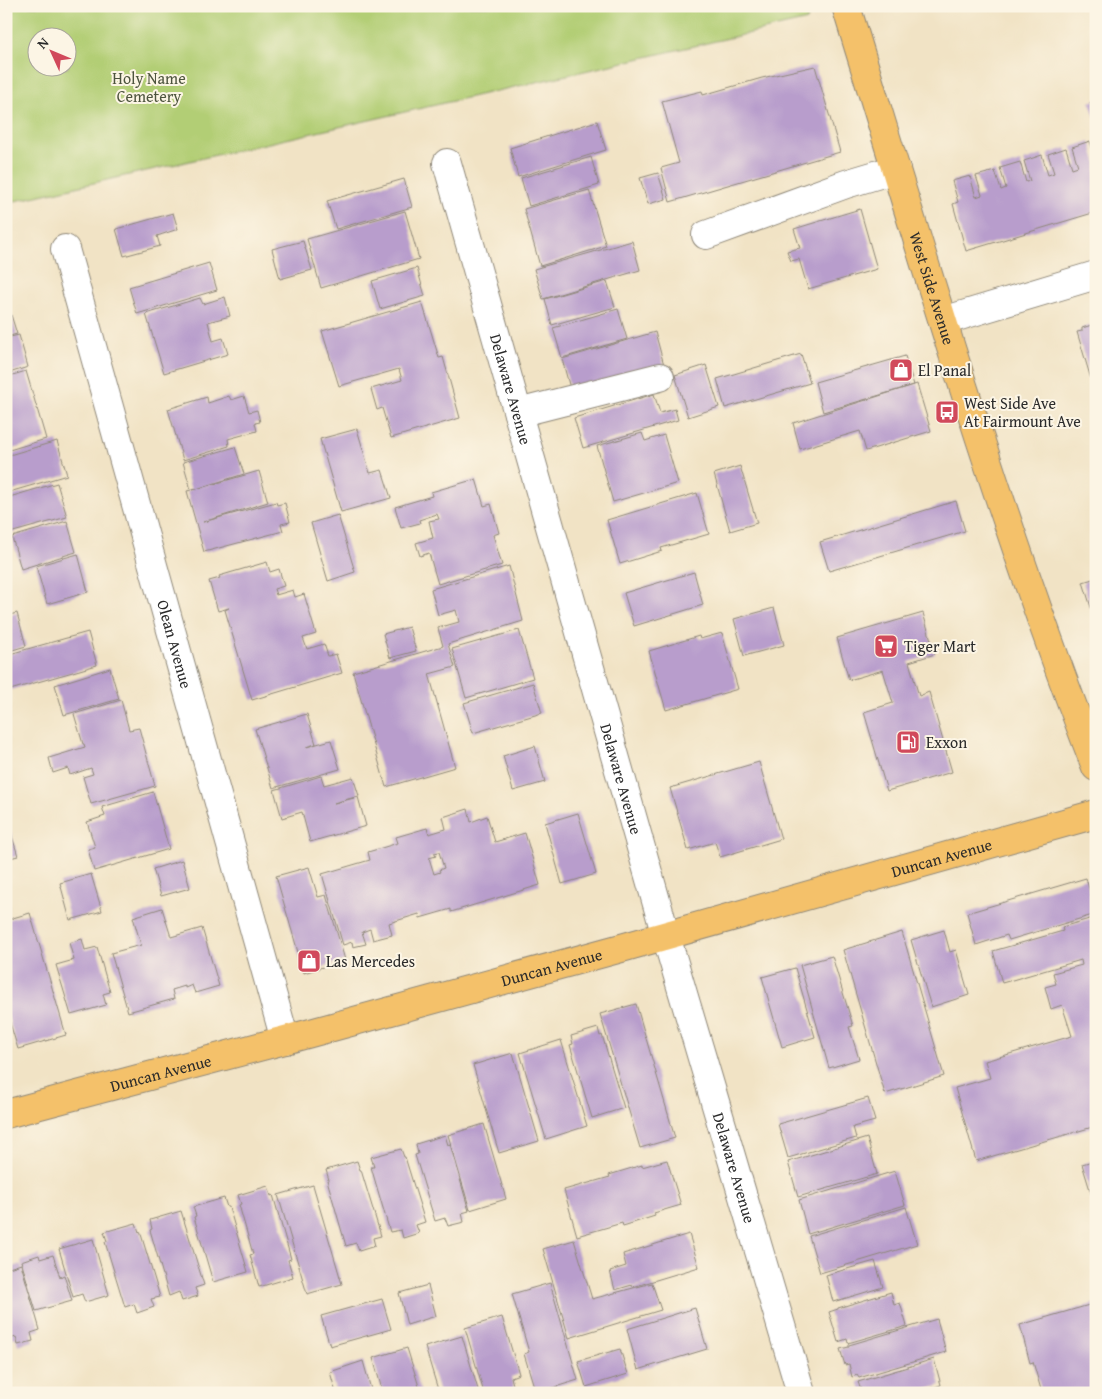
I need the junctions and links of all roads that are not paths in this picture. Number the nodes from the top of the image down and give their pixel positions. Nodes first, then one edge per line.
1 (846, 6) edge
2 (448, 162) dead end
3 (896, 169) junction
4 (706, 235) dead end
5 (65, 248) dead end
6 (1096, 275) edge
7 (942, 321) junction
8 (660, 378) dead end
9 (518, 413) junction
10 (1096, 767) edge
11 (1096, 814) edge
12 (666, 936) junction
13 (286, 1040) junction
14 (6, 1114) edge
15 (800, 1392) edge

1 - 3 main road, West Side Avenue
2 - 9 street, Delaware Avenue
3 - 4 street
3 - 7 main road, West Side Avenue
5 - 13 street, Olean Avenue
6 - 7 street
7 - 10 main road, West Side Avenue
8 - 9 street
9 - 12 street, Delaware Avenue
11 - 12 main road, Duncan Avenue
12 - 13 main road, Duncan Avenue
12 - 15 street, Delaware Avenue
13 - 14 main road, Duncan Avenue

